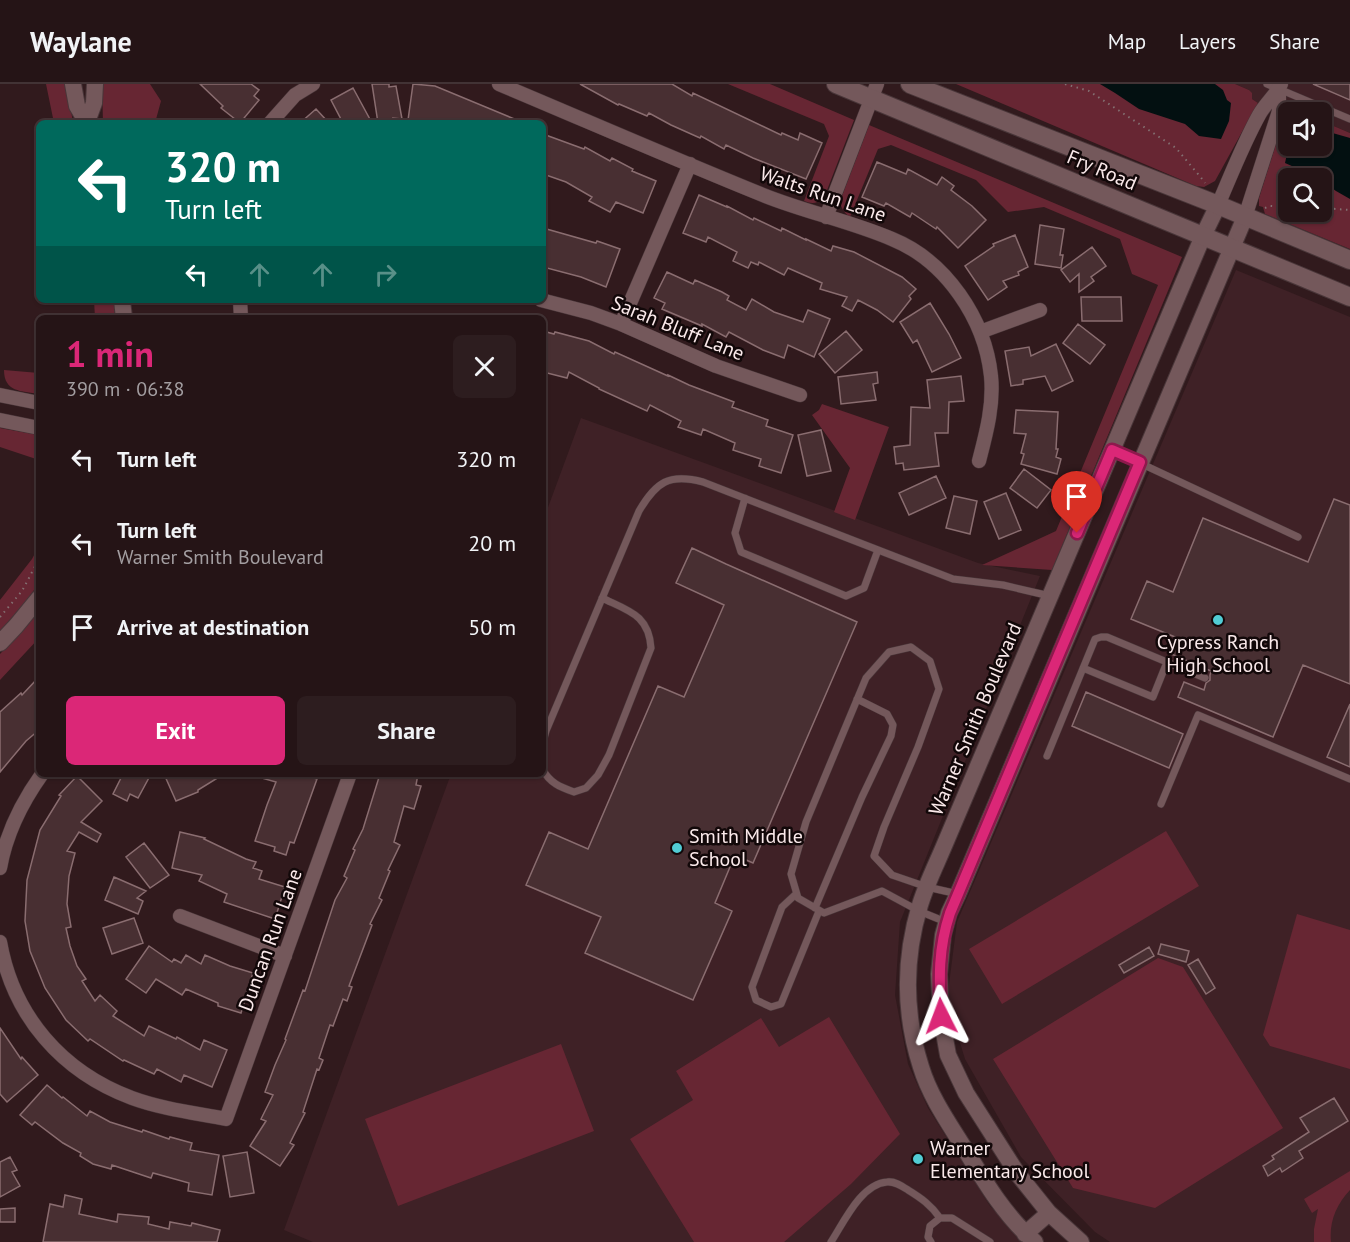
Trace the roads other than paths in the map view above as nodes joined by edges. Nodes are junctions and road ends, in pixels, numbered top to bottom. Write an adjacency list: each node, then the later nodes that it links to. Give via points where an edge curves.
1 (74, 84): 12 (street, via 76,106)
2 (95, 84): 13 (street)
3 (285, 84): 10 (street)
4 (313, 84): 10 (street)
5 (499, 84): 15 (street, Walts Run Lane)
6 (836, 84): 9 (main road, Fry Road)
7 (910, 84): 16 (main road, Fry Road)
8 (1275, 86): 11 (lane); 16 (street); 17 (street, via 1279,111)
9 (874, 91): 18 (street); 19 (main road, Fry Road)
10 (295, 95): 14 (street)
11 (1350, 119)
12 (85, 120)
13 (88, 120)
14 (273, 120)
15 (690, 164): 18 (street, Walts Run Lane); 25 (street)
16 (1220, 200): 17 (main road, Fry Road); 19 (street, Warner Smith Boulevard)
17 (1247, 211): 20 (street); 21 (main road, Fry Road)
18 (826, 217): 26 (street, Walts Run Lane, via 894,239 920,254 946,278)
19 (1203, 236): 20 (main road, Fry Road); 32 (street, Warner Smith Boulevard)
20 (1231, 248): 22 (main road, Fry Road); 34 (street)
21 (1350, 260)
22 (1350, 297)
23 (546, 301): 25 (street, Sarah Bluff Lane)
24 (1040, 310): 26 (street)
25 (621, 324): 28 (street, Sarah Bluff Lane, via 716,366)
26 (980, 332): 33 (street, Walts Run Lane, via 991,377 991,403)
27 (0, 395): 29 (street)
28 (800, 395)
29 (36, 402)
30 (0, 420): 31 (street)
31 (36, 427)
32 (1112, 450): 34 (lane); 38 (street, Warner Smith Boulevard)
33 (979, 461)
34 (1140, 462): 36 (lane); 56 (street)
35 (745, 498): 37 (lane); 37 (lane, via 735,533 741,552 846,596 864,588); 39 (lane, via 688,478 674,478 659,486 639,511)
36 (1298, 537)
37 (878, 550): 38 (lane, via 953,579)
38 (1050, 596): 54 (street, Warner Smith Boulevard)
39 (602, 598): 46 (lane); 48 (lane, via 633,613 645,624 651,648 598,775 586,788 574,792 557,786)
40 (36, 602): 41 (street)
41 (0, 644)
42 (1167, 662): 43 (lane, via 1101,637 1095,639); 43 (lane, via 1153,697); 44 (lane)
43 (1083, 668): 47 (lane)
44 (1205, 678)
45 (857, 699): 54 (lane, via 866,678 889,652 911,647 930,661 939,689 874,856 892,875); 55 (lane, via 806,822 791,874); 57 (lane, via 887,714 893,725 891,736)
46 (546, 733)
47 (1047, 756)
48 (546, 775)
49 (40, 777): 53 (street, via 17,816)
50 (349, 777): 62 (street, Duncan Run Lane)
51 (1350, 778): 52 (lane, via 1198,715)
52 (1161, 804)
53 (0, 868)
54 (927, 887): 56 (lane); 58 (street, Warner Smith Boulevard)
55 (796, 894): 57 (lane); 57 (lane, via 783,907 755,977 752,987 756,1000 771,1007 781,1004)
56 (958, 894): 60 (street)
57 (817, 909): 58 (lane, via 824,913 882,891)
58 (919, 911): 60 (lane); 65 (street, Warner Smith Boulevard, via 908,978 910,1022 921,1069 992,1193)
59 (180, 916): 62 (street)
60 (947, 922): 63 (street, via 939,974 948,1055 966,1093 1017,1173)
61 (0, 942): 62 (street, Duncan Run Lane, via 16,994 36,1028 68,1062 110,1089 134,1098 226,1119)
62 (285, 956)
63 (1049, 1213): 65 (street); 69 (street)
64 (940, 1218): 66 (lane, via 927,1202 888,1181 868,1189); 67 (lane, via 930,1226); 68 (lane, via 952,1218)
65 (1026, 1239)
66 (831, 1242)
67 (931, 1242)
68 (990, 1242)
69 (1081, 1242)

